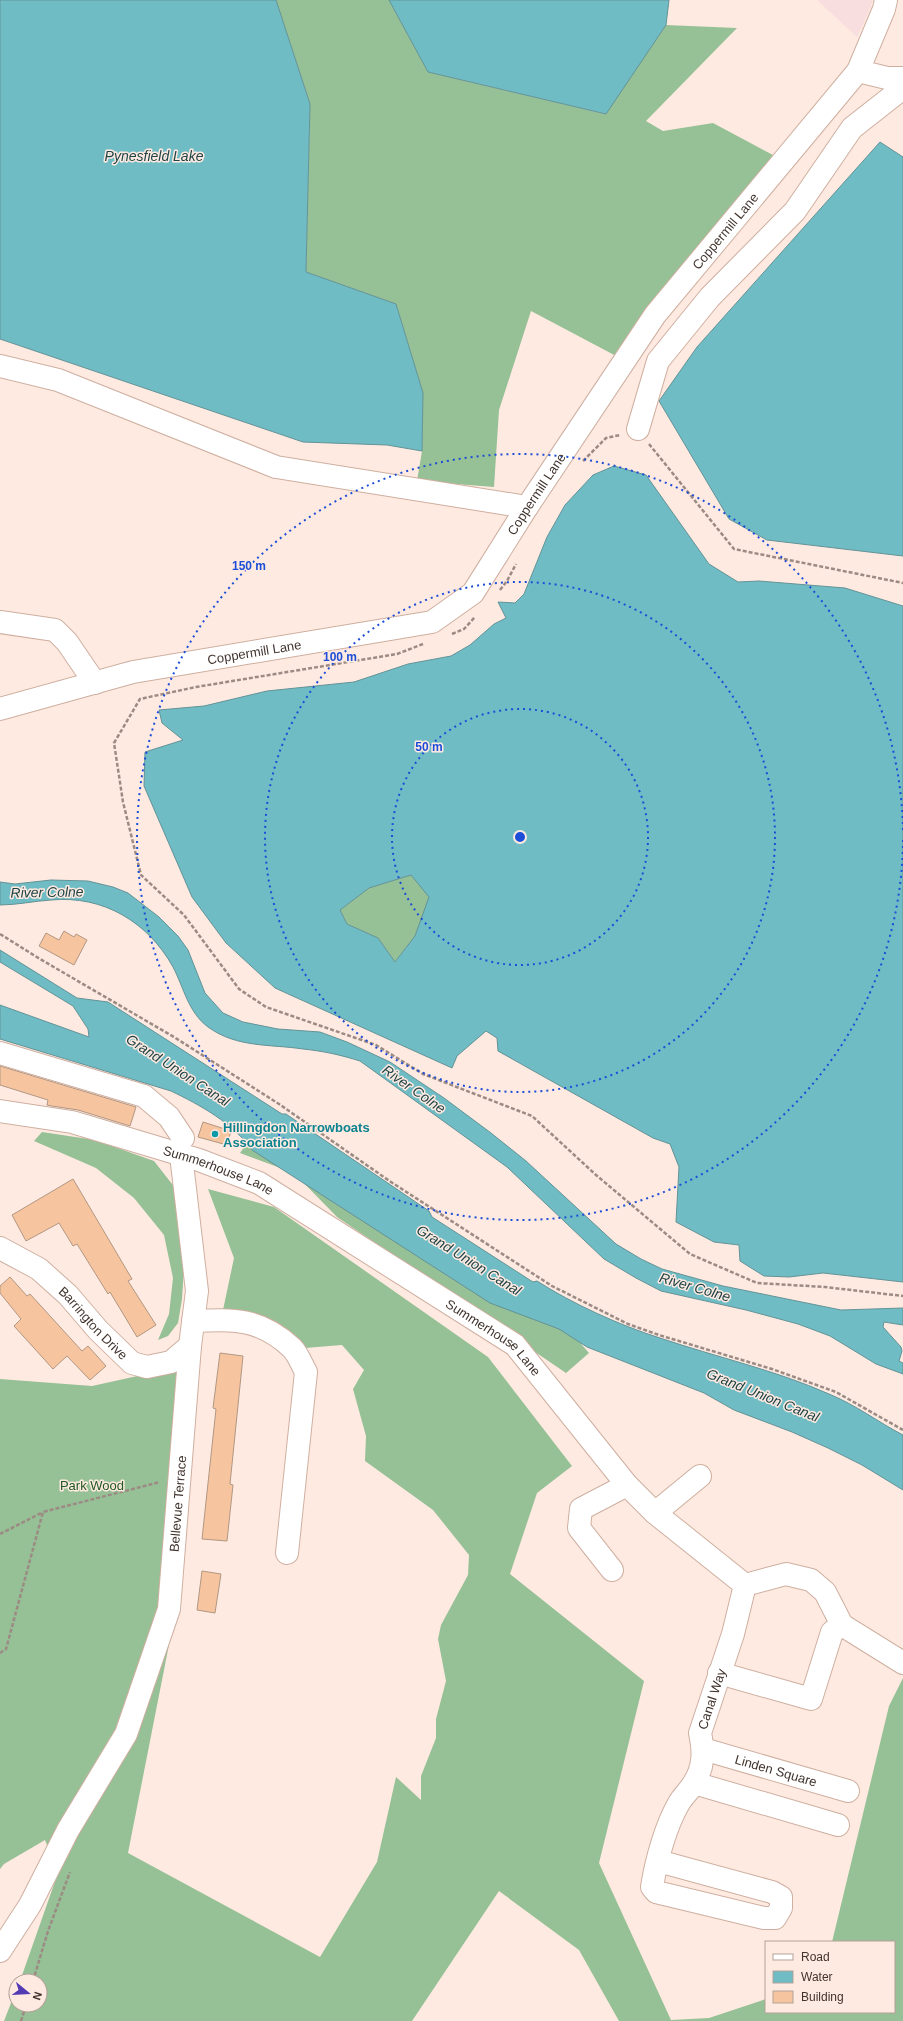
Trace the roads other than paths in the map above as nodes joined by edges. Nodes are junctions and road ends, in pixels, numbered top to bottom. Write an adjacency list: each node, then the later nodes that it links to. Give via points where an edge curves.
1 (886, 0): 2 (street, Coppermill Lane)
2 (858, 71): 3 (street, via 887,78); 7 (street, Coppermill Lane, via 655,315)
3 (903, 78)
4 (903, 88): 6 (street, via 852,128 795,211 710,297 658,361)
5 (0, 366): 7 (street, via 58,380 276,467)
6 (638, 429)
7 (527, 507): 9 (street, Coppermill Lane, via 473,592 432,622 133,672)
8 (0, 622): 9 (street, via 55,630 67,642)
9 (95, 683): 10 (street, Coppermill Lane)
10 (0, 709)
11 (0, 1053): 13 (street, via 144,1096 169,1117)
12 (0, 1111): 13 (street, Summerhouse Lane, via 72,1122)
13 (182, 1146): 15 (street, Bellevue Terrace, via 197,1291); 18 (street, Summerhouse Lane, via 259,1183 515,1346)
14 (0, 1248): 16 (street, Barrington Drive, via 38,1269 68,1295 98,1330 132,1363 147,1367 171,1362)
15 (193, 1321): 16 (street, Bellevue Terrace); 20 (street, via 236,1319 261,1326 293,1348 306,1372)
16 (190, 1346): 31 (street, Bellevue Terrace, via 169,1609 126,1734 68,1830 30,1905)
17 (700, 1476): 19 (street)
18 (627, 1485): 19 (street, Summerhouse Lane); 21 (street, via 581,1509 579,1528)
19 (655, 1513): 22 (street, Summerhouse Lane)
20 (287, 1553)
21 (612, 1570)
22 (745, 1584): 23 (street, via 786,1574 811,1580 826,1592); 25 (street, Canal Way, via 733,1634)
23 (842, 1625): 24 (street); 25 (street, via 832,1632 810,1699)
24 (900, 1654)
25 (719, 1673): 26 (street, Canal Way, via 700,1734)
26 (703, 1749): 27 (street, Canal Way, via 702,1767); 28 (street, Linden Square)
27 (694, 1783): 29 (street); 30 (street, Canal Way, via 679,1802)
28 (848, 1791)
29 (838, 1825)
30 (656, 1869): 30 (street, via 652,1887 656,1892 764,1918 775,1918 781,1908 781,1897 772,1892)
31 (0, 1951)

